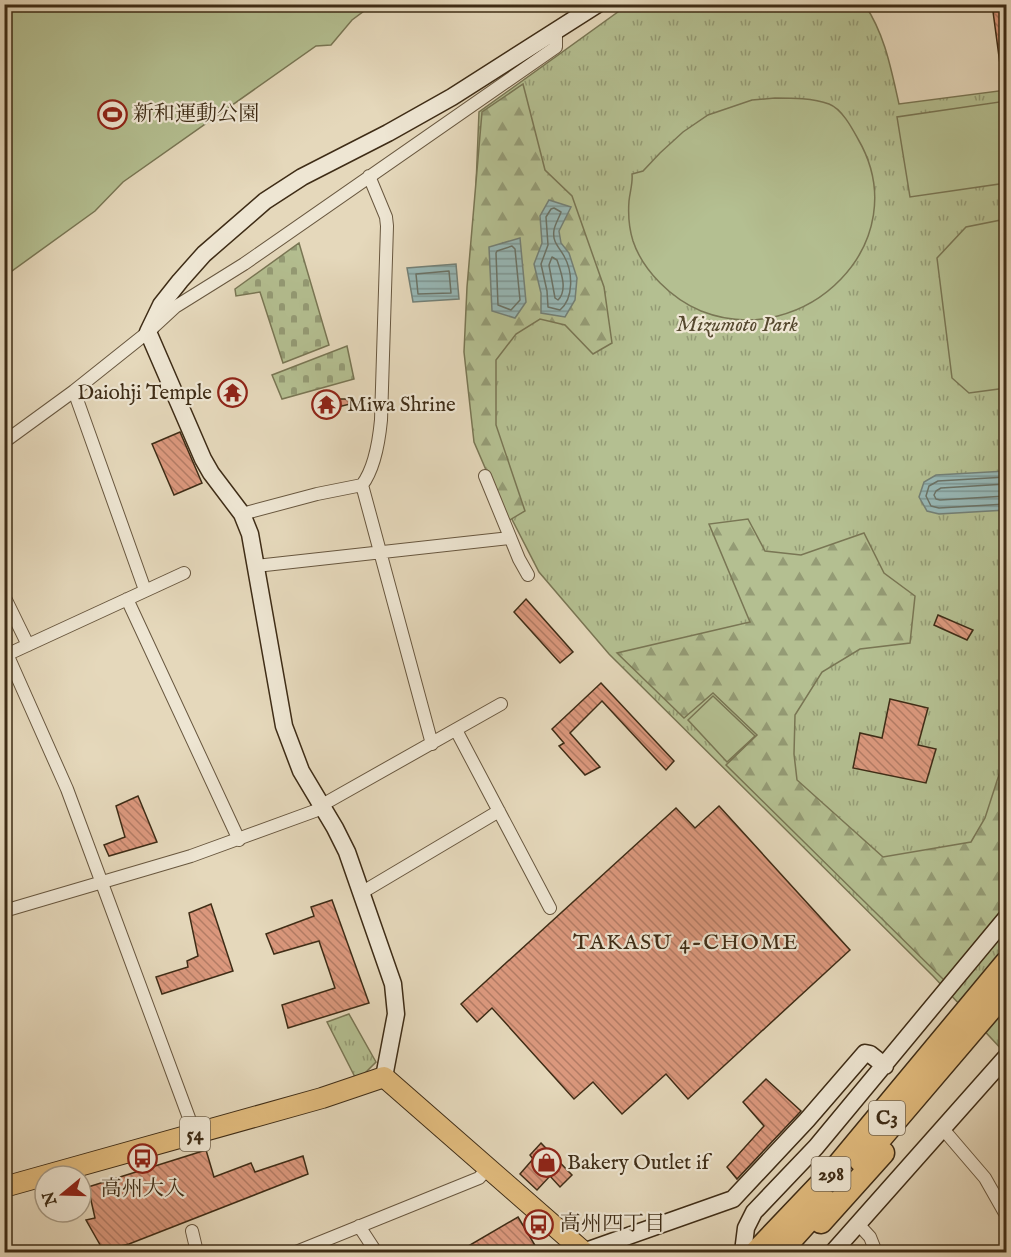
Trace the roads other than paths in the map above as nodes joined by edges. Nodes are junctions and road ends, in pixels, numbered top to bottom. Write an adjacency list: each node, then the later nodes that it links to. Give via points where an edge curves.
1 (598, 4): 2 (street)
2 (556, 30): 3 (street, via 556,47); 4 (street, via 475,82 265,201 192,267 161,305)
3 (369, 176): 4 (street, via 175,307); 8 (street, via 387,226 381,420 376,448)
4 (148, 332): 5 (street); 9 (street, via 203,459)
5 (74, 391): 6 (street); 15 (street)
6 (4, 442)
7 (485, 477): 10 (street)
8 (362, 485): 9 (street); 11 (street)
9 (243, 514): 12 (street)
10 (510, 538): 11 (street); 14 (street)
11 (380, 553): 12 (street); 22 (street)
12 (256, 566): 23 (street, via 284,726 296,760)
13 (184, 573): 15 (street)
14 (528, 575)
15 (145, 590): 17 (street)
16 (4, 596): 18 (street)
17 (127, 599): 18 (street); 25 (street)
18 (28, 645): 19 (street)
19 (6, 655): 26 (street, via 67,789)
20 (501, 704): 21 (street)
21 (456, 730): 22 (street); 24 (street)
22 (432, 744): 23 (street)
23 (323, 807): 25 (street); 27 (street, via 347,852)
24 (499, 811): 27 (street); 28 (street)
25 (238, 840): 26 (street)
26 (104, 883): 29 (street); 39 (street)
27 (361, 893): 37 (street, via 396,999 394,1033)
28 (550, 908)
29 (4, 911)
30 (1006, 918): 36 (street)
31 (1006, 963): 51 (highway, 298, via 834,1170)
32 (1006, 979): 52 (highway, C3, via 895,1110)
33 (1006, 991): 53 (highway, C3)
34 (1006, 1012): 54 (highway, 298)
35 (1006, 1057): 38 (street)
36 (885, 1066): 49 (street, via 865,1053 733,1199); 50 (street, via 754,1212 746,1228)
37 (384, 1077): 39 (main road, 54); 40 (main road)
38 (943, 1129): 42 (street, via 985,1178); 43 (street)
39 (195, 1134): 41 (main road, 54)
40 (488, 1168): 44 (street, via 479,1178); 49 (main road)
41 (4, 1187)
42 (1006, 1215)
43 (859, 1225): 55 (street); 56 (street)
44 (359, 1226): 47 (street); 48 (street)
45 (192, 1231): 46 (street)
46 (197, 1252)
47 (296, 1252)
48 (376, 1252)
49 (584, 1252)
50 (743, 1252)
51 (756, 1252)
52 (764, 1252)
53 (780, 1252)
54 (793, 1252)
55 (832, 1252)
56 (876, 1252)

